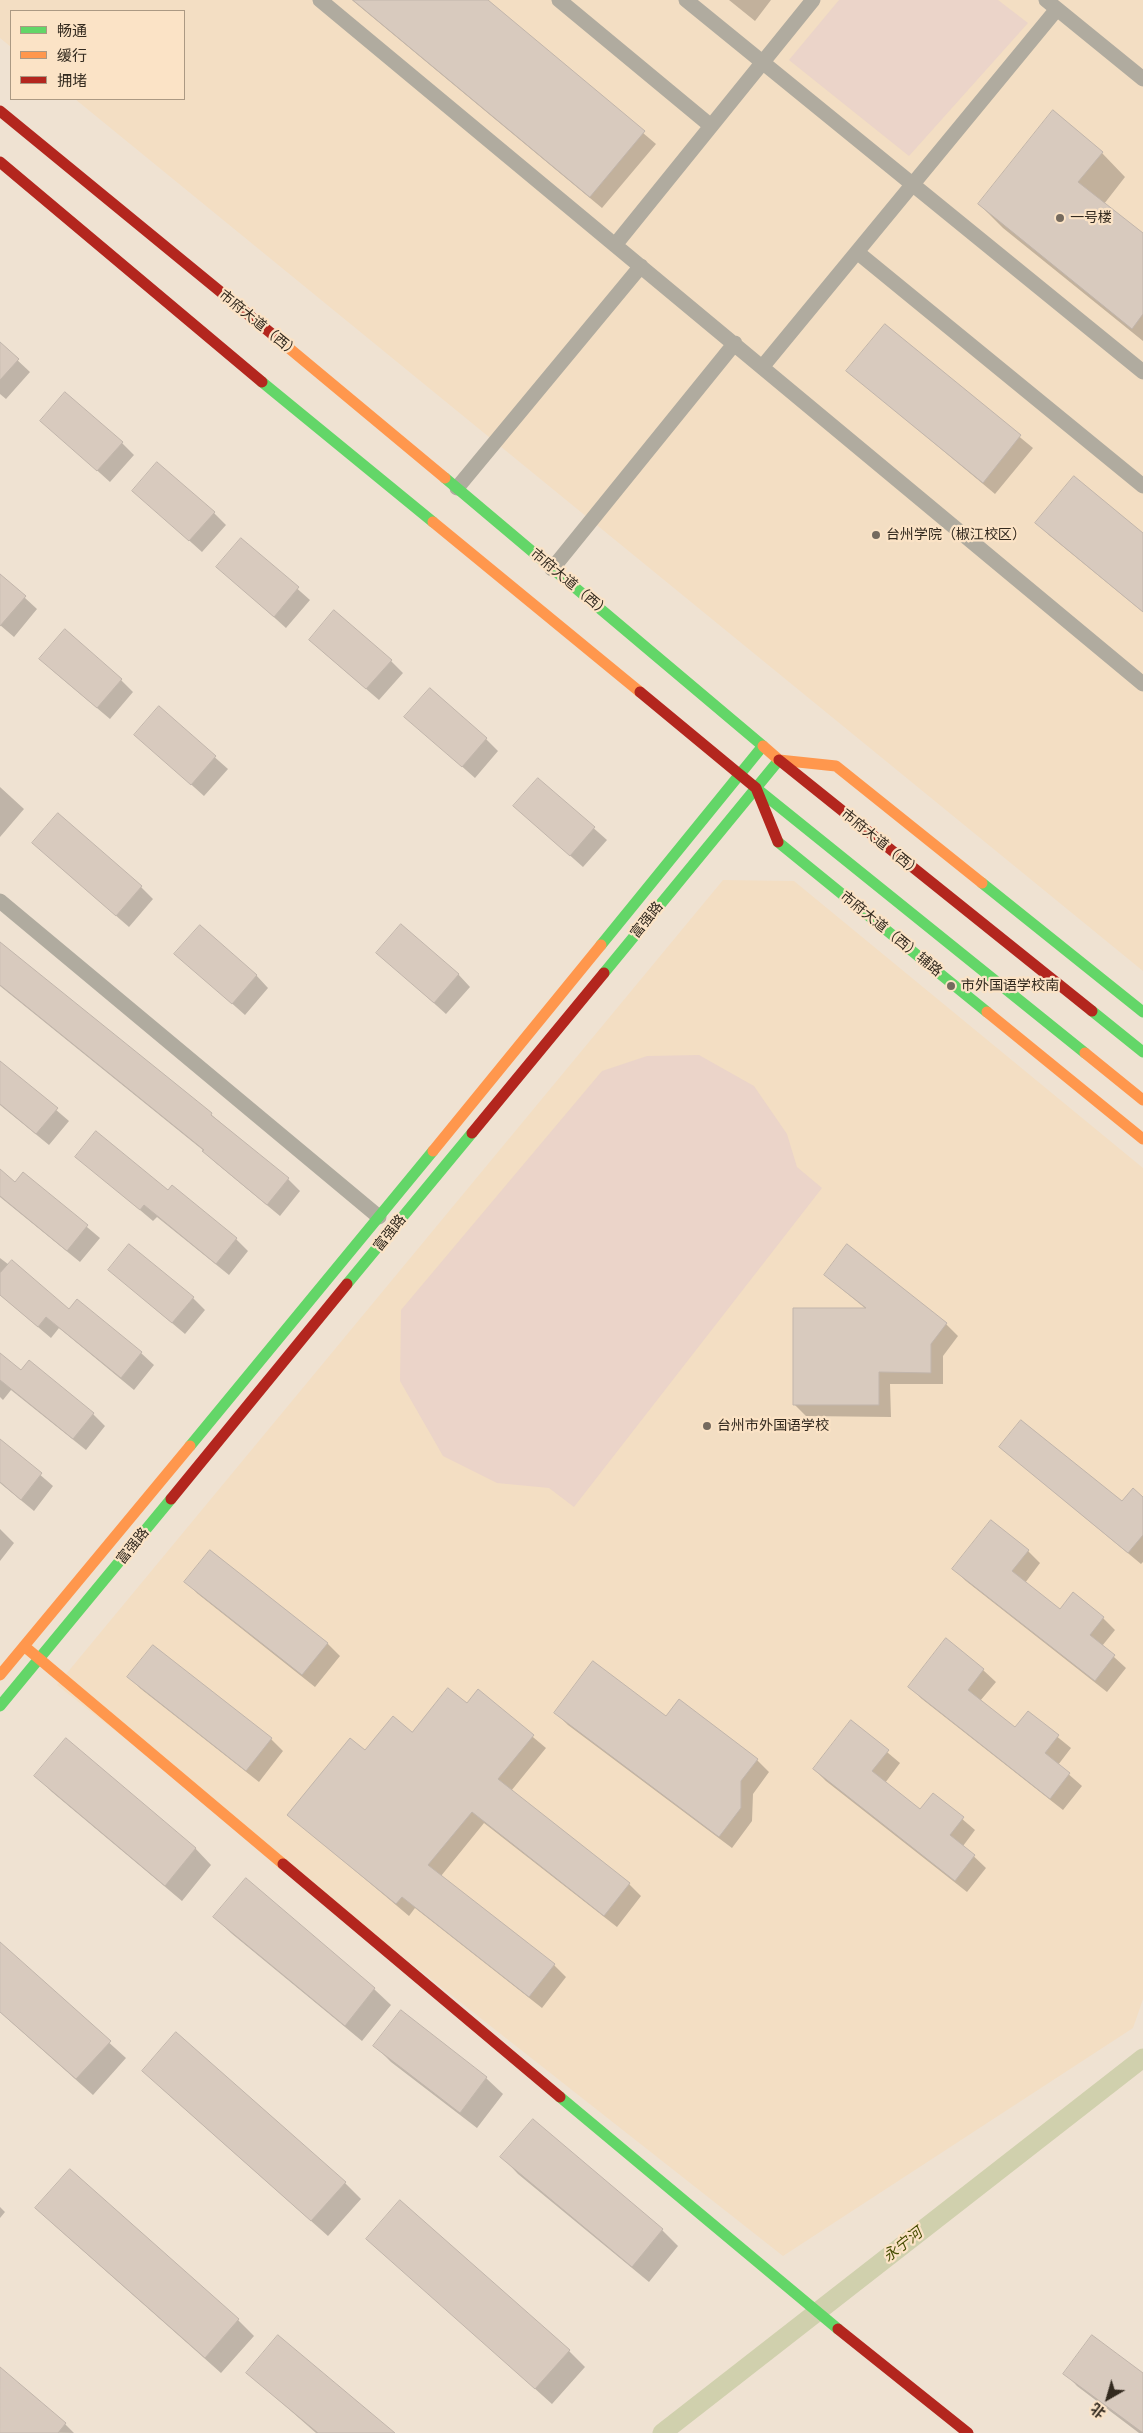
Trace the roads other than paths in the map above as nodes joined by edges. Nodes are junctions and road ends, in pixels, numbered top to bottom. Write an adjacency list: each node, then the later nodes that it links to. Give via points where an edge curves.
1 (320, 0): 12 (street)
2 (559, 0): 9 (street)
3 (686, 0): 6 (street)
4 (813, 0): 6 (street)
5 (1052, 5): 7 (street); 11 (street)
6 (761, 63): 9 (street); 11 (street)
7 (1143, 79)
8 (0, 111): 19 (main road, 市府大道（西）)
9 (712, 126): 12 (street)
10 (0, 162): 24 (main road)
11 (913, 184): 13 (street); 17 (street)
12 (615, 245): 14 (street)
13 (857, 252): 16 (street); 18 (street)
14 (641, 266): 15 (street); 19 (street)
15 (735, 343): 16 (street); 20 (street)
16 (762, 366): 21 (street)
17 (1143, 372)
18 (1143, 486)
19 (457, 488): 20 (main road, 市府大道（西）)
20 (552, 569): 22 (main road, 市府大道（西）)
21 (1143, 684)
22 (762, 747): 23 (main road, 市府大道（西）); 24 (main road, 富强路)
23 (778, 760): 25 (main road, 富强路); 27 (main road, via 836,766); 28 (main road, 市府大道（西）)
24 (739, 774): 25 (main road); 31 (main road, 富强路)
25 (756, 788): 29 (main road); 30 (main road, 市府大道（西）辅路, via 777,841); 33 (main road, 富强路)
26 (0, 901): 31 (street)
27 (1143, 1012)
28 (1143, 1052)
29 (1143, 1100)
30 (1143, 1139)
31 (379, 1217): 32 (main road, 富强路)
32 (24, 1646): 33 (main road); 34 (main road, 富强路)
33 (39, 1660): 35 (main road, 富强路); 36 (main road, via 770,2274)
34 (0, 1675)
35 (0, 1706)
36 (968, 2433)

